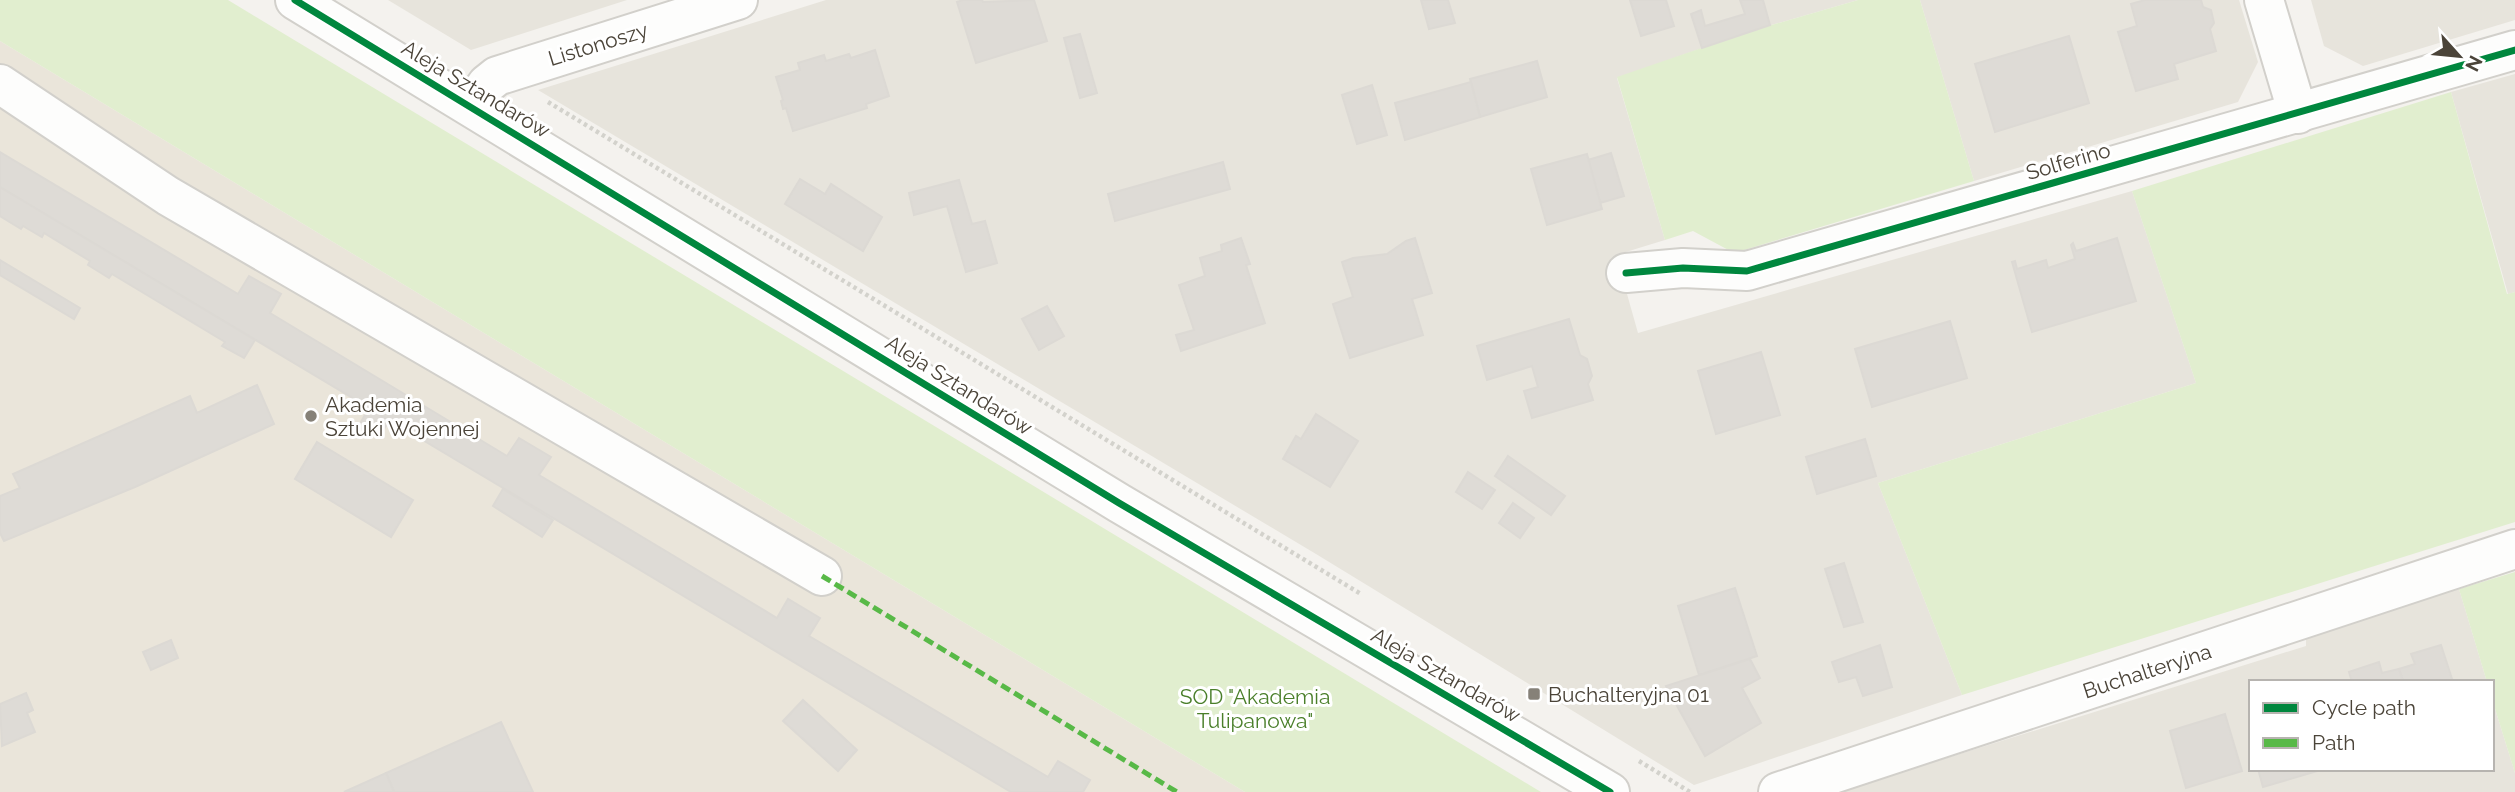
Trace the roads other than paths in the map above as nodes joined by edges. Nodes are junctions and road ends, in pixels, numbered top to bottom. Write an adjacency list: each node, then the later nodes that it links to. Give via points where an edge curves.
1 (295, 0): 6 (street, Aleja Sztandarów)
2 (738, 0): 6 (street, Listonoszy, via 503,74 487,84)
3 (2264, 0): 7 (street)
4 (2515, 50): 7 (street, Solferino)
5 (0, 84): 10 (street, via 168,196)
6 (471, 106): 11 (street, Aleja Sztandarów, via 1119,503)
7 (2298, 114): 8 (street, Solferino, via 1747,271 1683,268)
8 (1626, 273)
9 (2515, 550): 12 (street, Buchalteryjna)
10 (822, 576)
11 (1610, 792)
12 (1778, 792)

